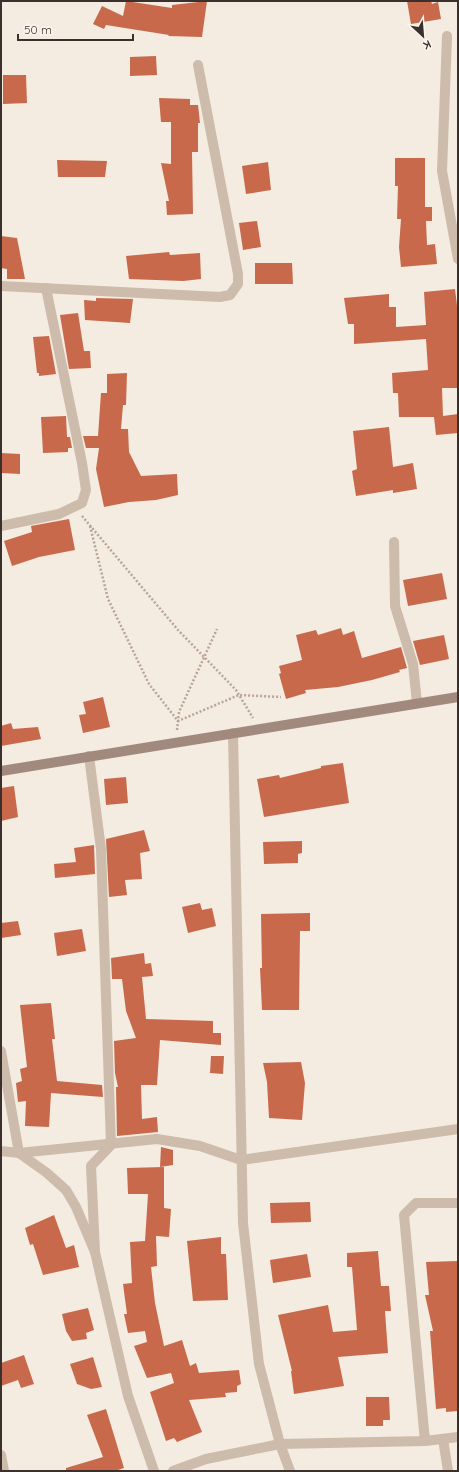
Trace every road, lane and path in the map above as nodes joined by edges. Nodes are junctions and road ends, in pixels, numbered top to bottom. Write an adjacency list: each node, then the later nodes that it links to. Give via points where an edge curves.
1 (447, 36): 3 (street, via 442,171)
2 (198, 65): 5 (street, via 238,284 230,295 220,297)
3 (458, 259)
4 (1, 286): 5 (street)
5 (46, 288): 6 (street, via 86,490 82,504)
6 (74, 507): 7 (street, via 59,514); 8 (path)
7 (1, 526)
8 (90, 526): 11 (path); 16 (path, via 108,598 149,684)
9 (394, 542): 15 (street, via 395,606 413,664)
10 (217, 629): 11 (path)
11 (204, 658): 12 (path); 16 (path, via 179,712)
12 (239, 695): 13 (path); 16 (path); 17 (path)
13 (281, 697)
14 (458, 697): 15 (main road)
15 (417, 703): 17 (main road)
16 (178, 720): 19 (path)
17 (260, 728): 18 (main road)
18 (233, 733): 19 (main road); 27 (street)
19 (176, 742): 20 (main road)
20 (89, 756): 21 (main road); 24 (street, via 101,849)
21 (1, 771)
22 (1, 1051): 26 (street)
23 (458, 1129): 27 (street)
24 (111, 1145): 26 (street); 27 (street, via 157,1139 200,1146); 29 (street, via 92,1166)
25 (1, 1151): 26 (street)
26 (19, 1153): 29 (street, via 66,1190)
27 (241, 1160): 33 (street, via 243,1223 260,1364)
28 (458, 1202): 32 (street, via 416,1203 404,1215)
29 (95, 1252): 36 (street, via 128,1396)
30 (458, 1437): 31 (street)
31 (443, 1439): 32 (street); 39 (street)
32 (425, 1441): 33 (street)
33 (280, 1444): 37 (street, via 206,1459); 38 (street)
34 (1, 1455): 35 (street)
35 (4, 1471)
36 (154, 1471)
37 (173, 1471)
38 (290, 1471)
39 (448, 1471)

